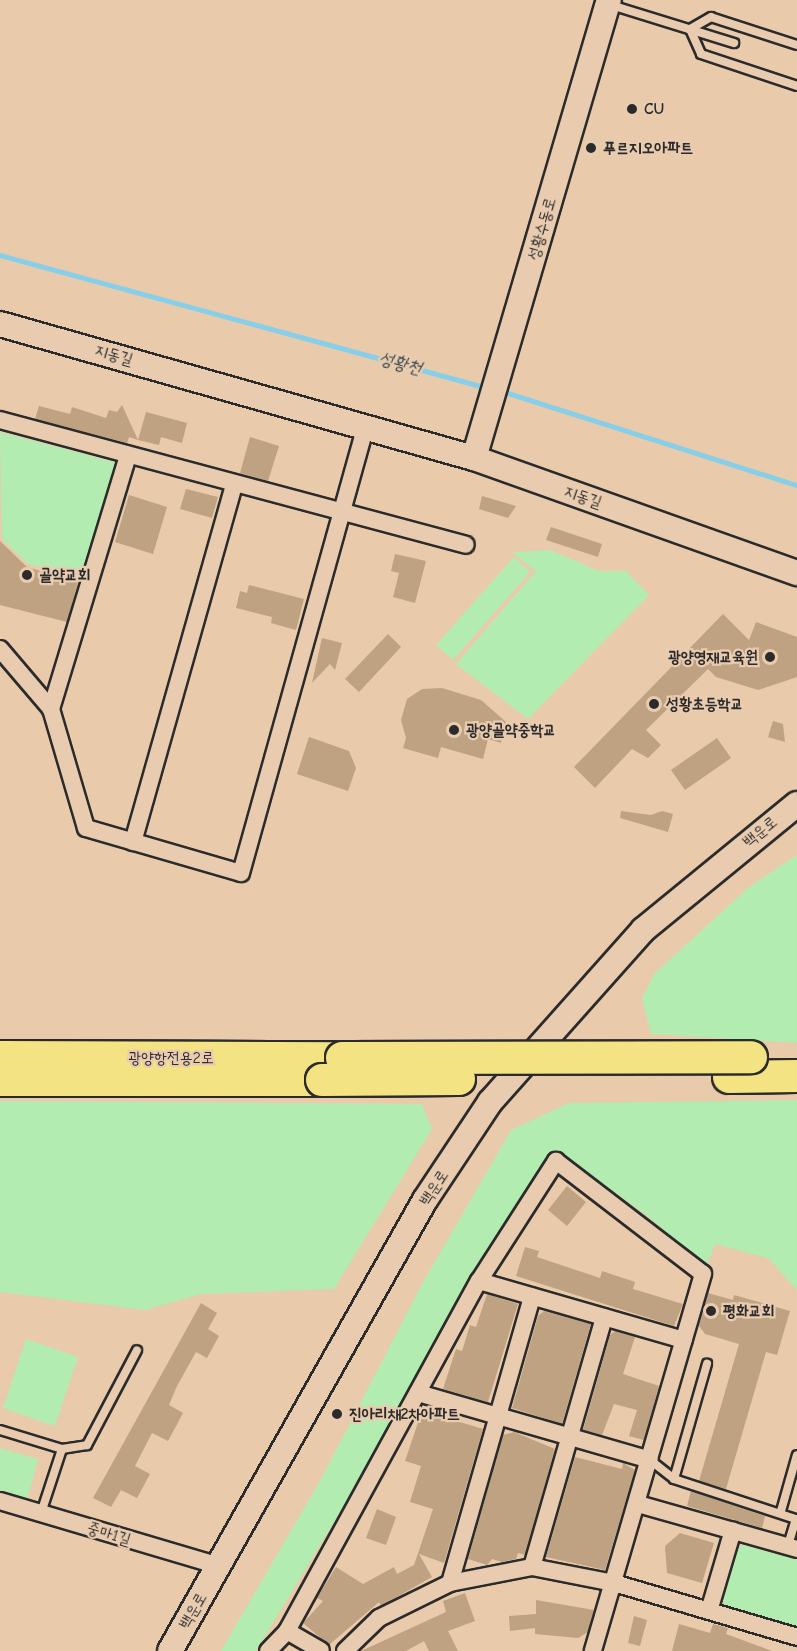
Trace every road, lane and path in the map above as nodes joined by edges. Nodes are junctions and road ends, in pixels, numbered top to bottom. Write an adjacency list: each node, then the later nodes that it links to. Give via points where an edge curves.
1 (608, 2): 2 (lane); 10 (street, 성황수동로)
2 (690, 29): 3 (lane); 4 (lane, via 711,17); 5 (lane, via 701,54)
3 (734, 43)
4 (797, 45)
5 (797, 86)
6 (0, 324): 8 (street, 지동길)
7 (0, 420): 9 (street)
8 (366, 426): 10 (street, 지동길); 12 (street)
9 (129, 455): 11 (street); 16 (street)
10 (474, 458): 14 (street, 지동길)
11 (234, 484): 12 (street); 18 (street)
12 (343, 513): 13 (street); 18 (street, via 241,873)
13 (466, 545)
14 (797, 573)
15 (0, 649): 16 (street)
16 (51, 709): 18 (street, via 86,828)
17 (797, 804): 44 (street, 백운로, via 644,930 490,1102 425,1200)
18 (133, 842)
19 (797, 1056): 21 (highway)
20 (2, 1063): 21 (highway, 광양항전용2로, bridge, via 332,1069)
21 (740, 1067): 22 (highway)
22 (797, 1076)
23 (479, 1281): 24 (street); 26 (street, via 556,1161 703,1274); 29 (street)
24 (532, 1297): 25 (street); 30 (street)
25 (604, 1317): 26 (street); 32 (street)
26 (684, 1340): 35 (street)
27 (137, 1350): 33 (lane, via 87,1445)
28 (707, 1364): 36 (lane)
29 (418, 1393): 30 (street); 49 (street)
30 (498, 1418): 32 (street); 46 (street)
31 (0, 1430): 33 (lane)
32 (569, 1438): 35 (street); 45 (street)
33 (62, 1449): 40 (lane)
34 (797, 1455): 39 (lane)
35 (650, 1460): 36 (lane); 38 (street)
36 (674, 1479): 39 (lane)
37 (0, 1501): 40 (street, 중마1길)
38 (638, 1504): 42 (street); 47 (street)
39 (781, 1511): 41 (lane)
40 (41, 1513): 44 (street, 중마1길)
41 (796, 1519): 43 (lane)
42 (733, 1530): 43 (street); 48 (street)
43 (792, 1548)
44 (219, 1566): 51 (street, 백운로)
45 (532, 1567): 46 (street); 47 (street)
46 (450, 1583): 54 (street, via 379,1618)
47 (614, 1583): 48 (street); 55 (street)
48 (709, 1611): 50 (street)
49 (286, 1630): 52 (street); 53 (street)
50 (797, 1637)
51 (170, 1651)
52 (268, 1651)
53 (321, 1651)
54 (345, 1651)
55 (593, 1651)

